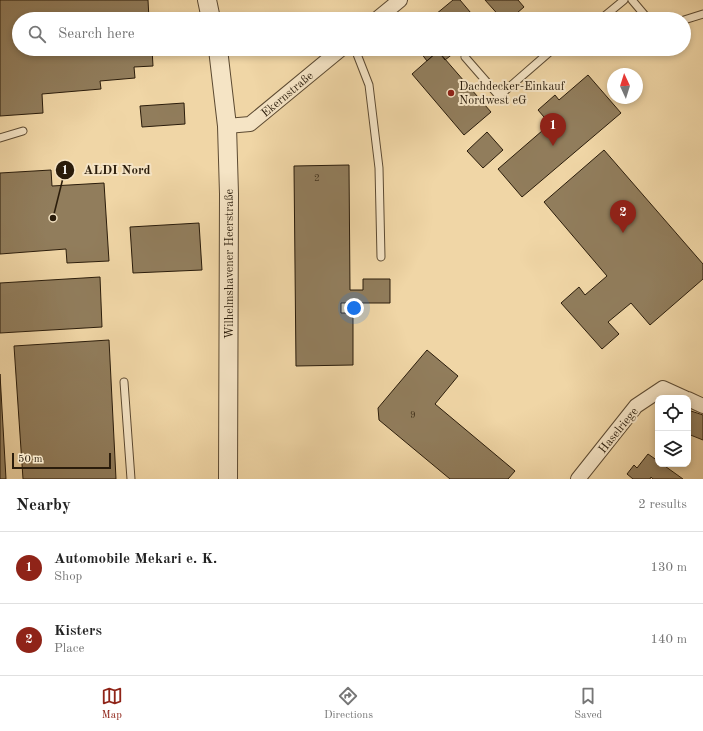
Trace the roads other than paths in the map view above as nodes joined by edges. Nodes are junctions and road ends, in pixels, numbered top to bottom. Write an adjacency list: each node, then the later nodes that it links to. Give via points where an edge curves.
1 (207, 0): 5 (street)
2 (400, 0): 6 (street)
3 (624, 0): 7 (lane)
4 (632, 0): 8 (lane)
5 (210, 12)
6 (385, 12)
7 (609, 12)
8 (642, 12)
9 (703, 14): 10 (lane)
10 (691, 18)
11 (219, 56): 16 (street, Wilhelmshavener Heerstraße)
12 (333, 56): 16 (street, Ekernstraße, via 250,124)
13 (357, 56): 19 (lane, via 369,85 379,168)
14 (545, 56): 15 (lane, via 499,96)
15 (466, 57)
16 (227, 126): 25 (street, Wilhelmshavener Heerstraße)
17 (23, 132): 18 (lane)
18 (0, 138)
19 (381, 257)
20 (124, 382): 24 (lane)
21 (678, 395): 26 (street, Haselriege, via 662,388 636,406)
22 (691, 401): 23 (street)
23 (703, 406)
24 (131, 479)
25 (228, 479)
26 (578, 479)

